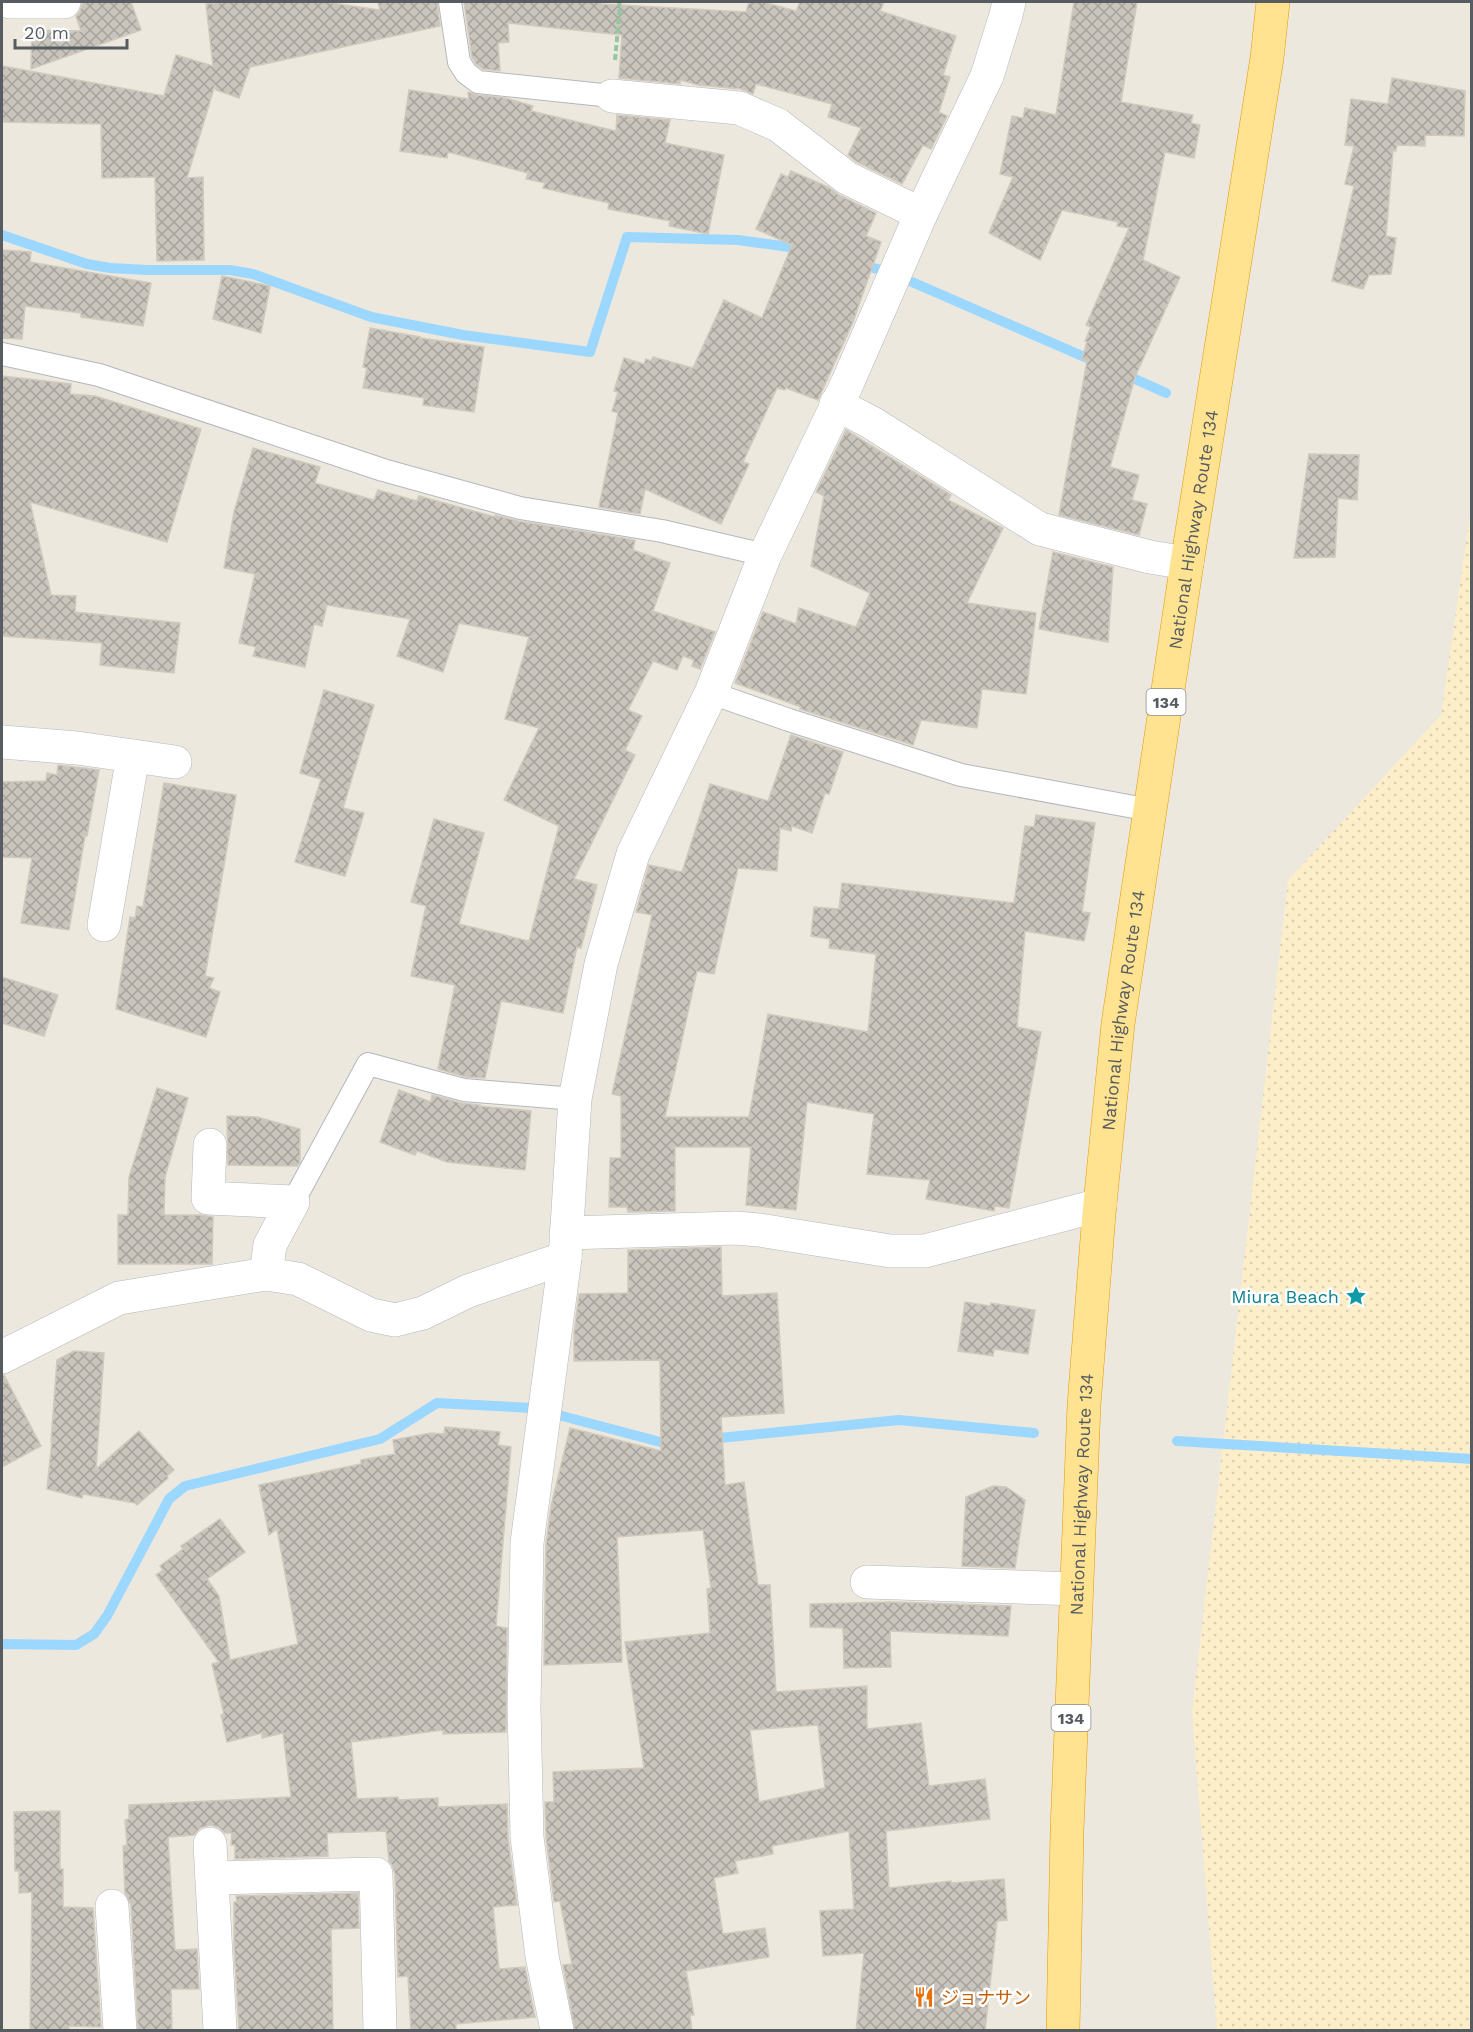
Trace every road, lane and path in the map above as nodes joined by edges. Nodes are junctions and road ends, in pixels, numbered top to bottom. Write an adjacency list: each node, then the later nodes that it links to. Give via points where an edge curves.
1 (10, 2): 2 (street)
2 (64, 2)
3 (450, 2): 7 (lane, via 459,62 478,82)
4 (619, 2): 7 (path)
5 (1009, 2): 8 (street, via 987,76)
6 (1273, 2): 12 (highway, National Highway Route 134 / 134)
7 (612, 96): 8 (street, via 739,108 778,125 847,178)
8 (921, 214): 10 (street)
9 (2, 354): 11 (lane, via 99,375 384,470 520,508 662,531)
10 (836, 404): 11 (street); 12 (street, via 1040,529)
11 (765, 555): 13 (street)
12 (1186, 563): 17 (highway, National Highway Route 134 / 134)
13 (711, 693): 17 (lane, via 961,775); 19 (street, via 633,854 601,964)
14 (2, 742): 15 (street)
15 (133, 756): 16 (street); 18 (street)
16 (175, 762)
17 (1150, 810): 22 (highway, National Highway Route 134 / 134, via 1118,1024)
18 (104, 925)
19 (575, 1099): 21 (lane, via 465,1090 368,1064); 23 (street)
20 (210, 1145): 21 (street, via 208,1198)
21 (293, 1202): 24 (street, via 270,1245)
22 (1100, 1205): 23 (street, via 925,1251 890,1251 748,1229); 27 (highway, National Highway Route 134 / 134, via 1084,1405)
23 (565, 1245): 24 (street, via 423,1313 396,1320 371,1315 298,1279); 34 (street, via 527,1543 524,1707 527,1837 542,1956)
24 (266, 1274): 25 (street, via 119,1298)
25 (2, 1357)
26 (867, 1582): 27 (street)
27 (1076, 1589): 35 (highway, National Highway Route 134 / 134)
28 (210, 1844): 29 (street)
29 (213, 1878): 32 (street); 33 (street, via 376,1874)
30 (112, 1906): 31 (street)
31 (120, 2031)
32 (220, 2031)
33 (380, 2031)
34 (557, 2031)
35 (1063, 2031)

